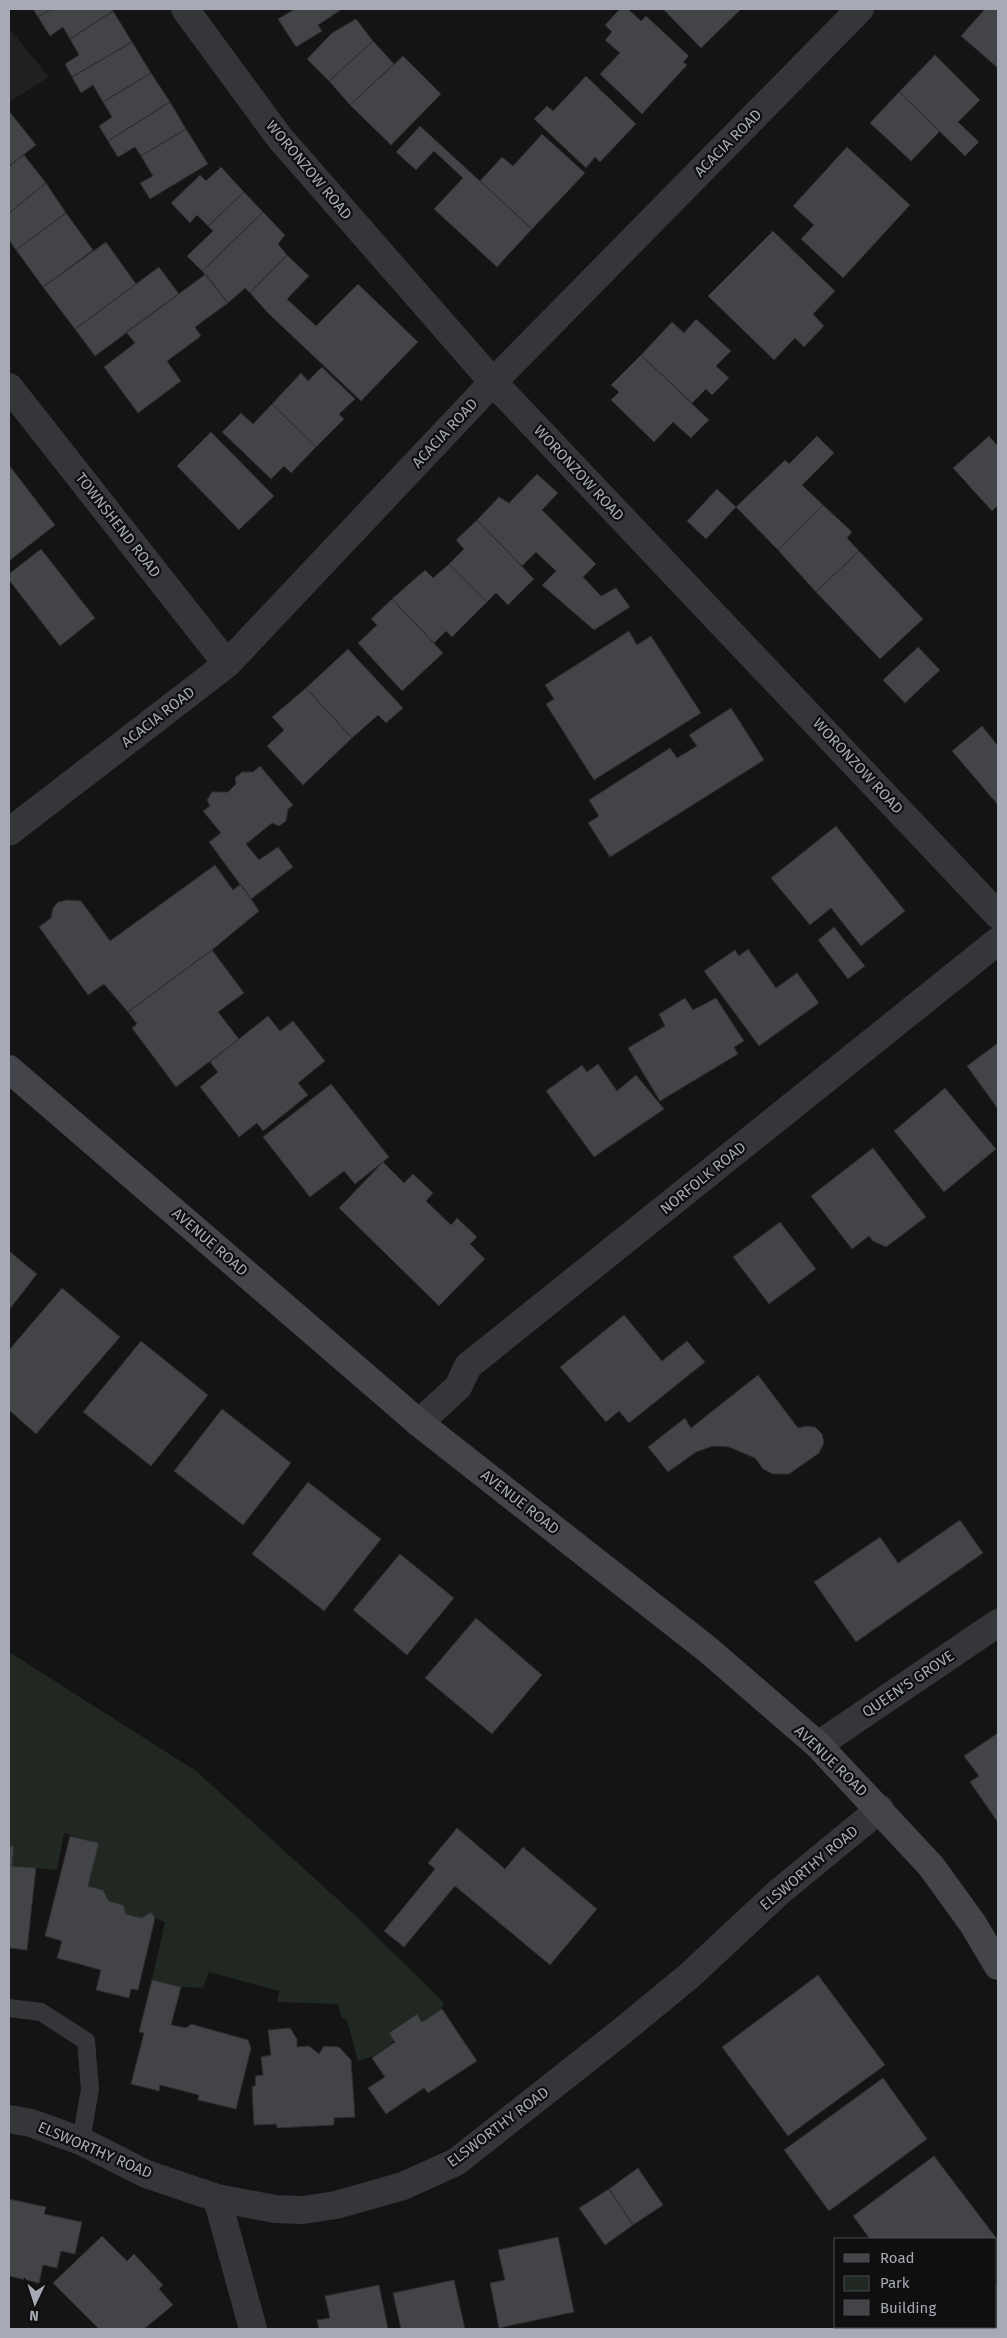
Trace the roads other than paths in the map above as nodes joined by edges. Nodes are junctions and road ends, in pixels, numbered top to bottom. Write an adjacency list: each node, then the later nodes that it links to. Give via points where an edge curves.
1 (184, 9): 3 (street, WORONZOW ROAD, via 279,137)
2 (860, 9): 3 (street, ACACIA ROAD)
3 (493, 382): 5 (street, ACACIA ROAD); 7 (street, WORONZOW ROAD)
4 (9, 387): 5 (street, TOWNSHEND ROAD)
5 (227, 664): 6 (street, ACACIA ROAD)
6 (9, 832)
7 (998, 915)
8 (998, 942): 10 (street, NORFOLK ROAD, via 468,1366 458,1387)
9 (9, 1069): 10 (main road, AVENUE ROAD)
10 (419, 1423): 12 (main road, AVENUE ROAD, via 707,1649)
11 (998, 1623): 12 (street, QUEEN'S GROVE)
12 (818, 1745): 13 (main road, AVENUE ROAD)
13 (880, 1809): 14 (main road, AVENUE ROAD, via 931,1866 973,1924); 18 (street, ELSWORTHY ROAD, via 779,1892 687,1978 456,2162 403,2186 336,2205 303,2210 275,2210)
14 (998, 1966)
15 (9, 2008): 17 (lane, via 41,2012 86,2041 90,2090)
16 (9, 2119): 17 (street, ELSWORTHY ROAD, via 31,2122)
17 (82, 2141): 18 (street, ELSWORTHY ROAD, via 146,2174)
18 (217, 2198): 19 (street)
19 (253, 2329)

